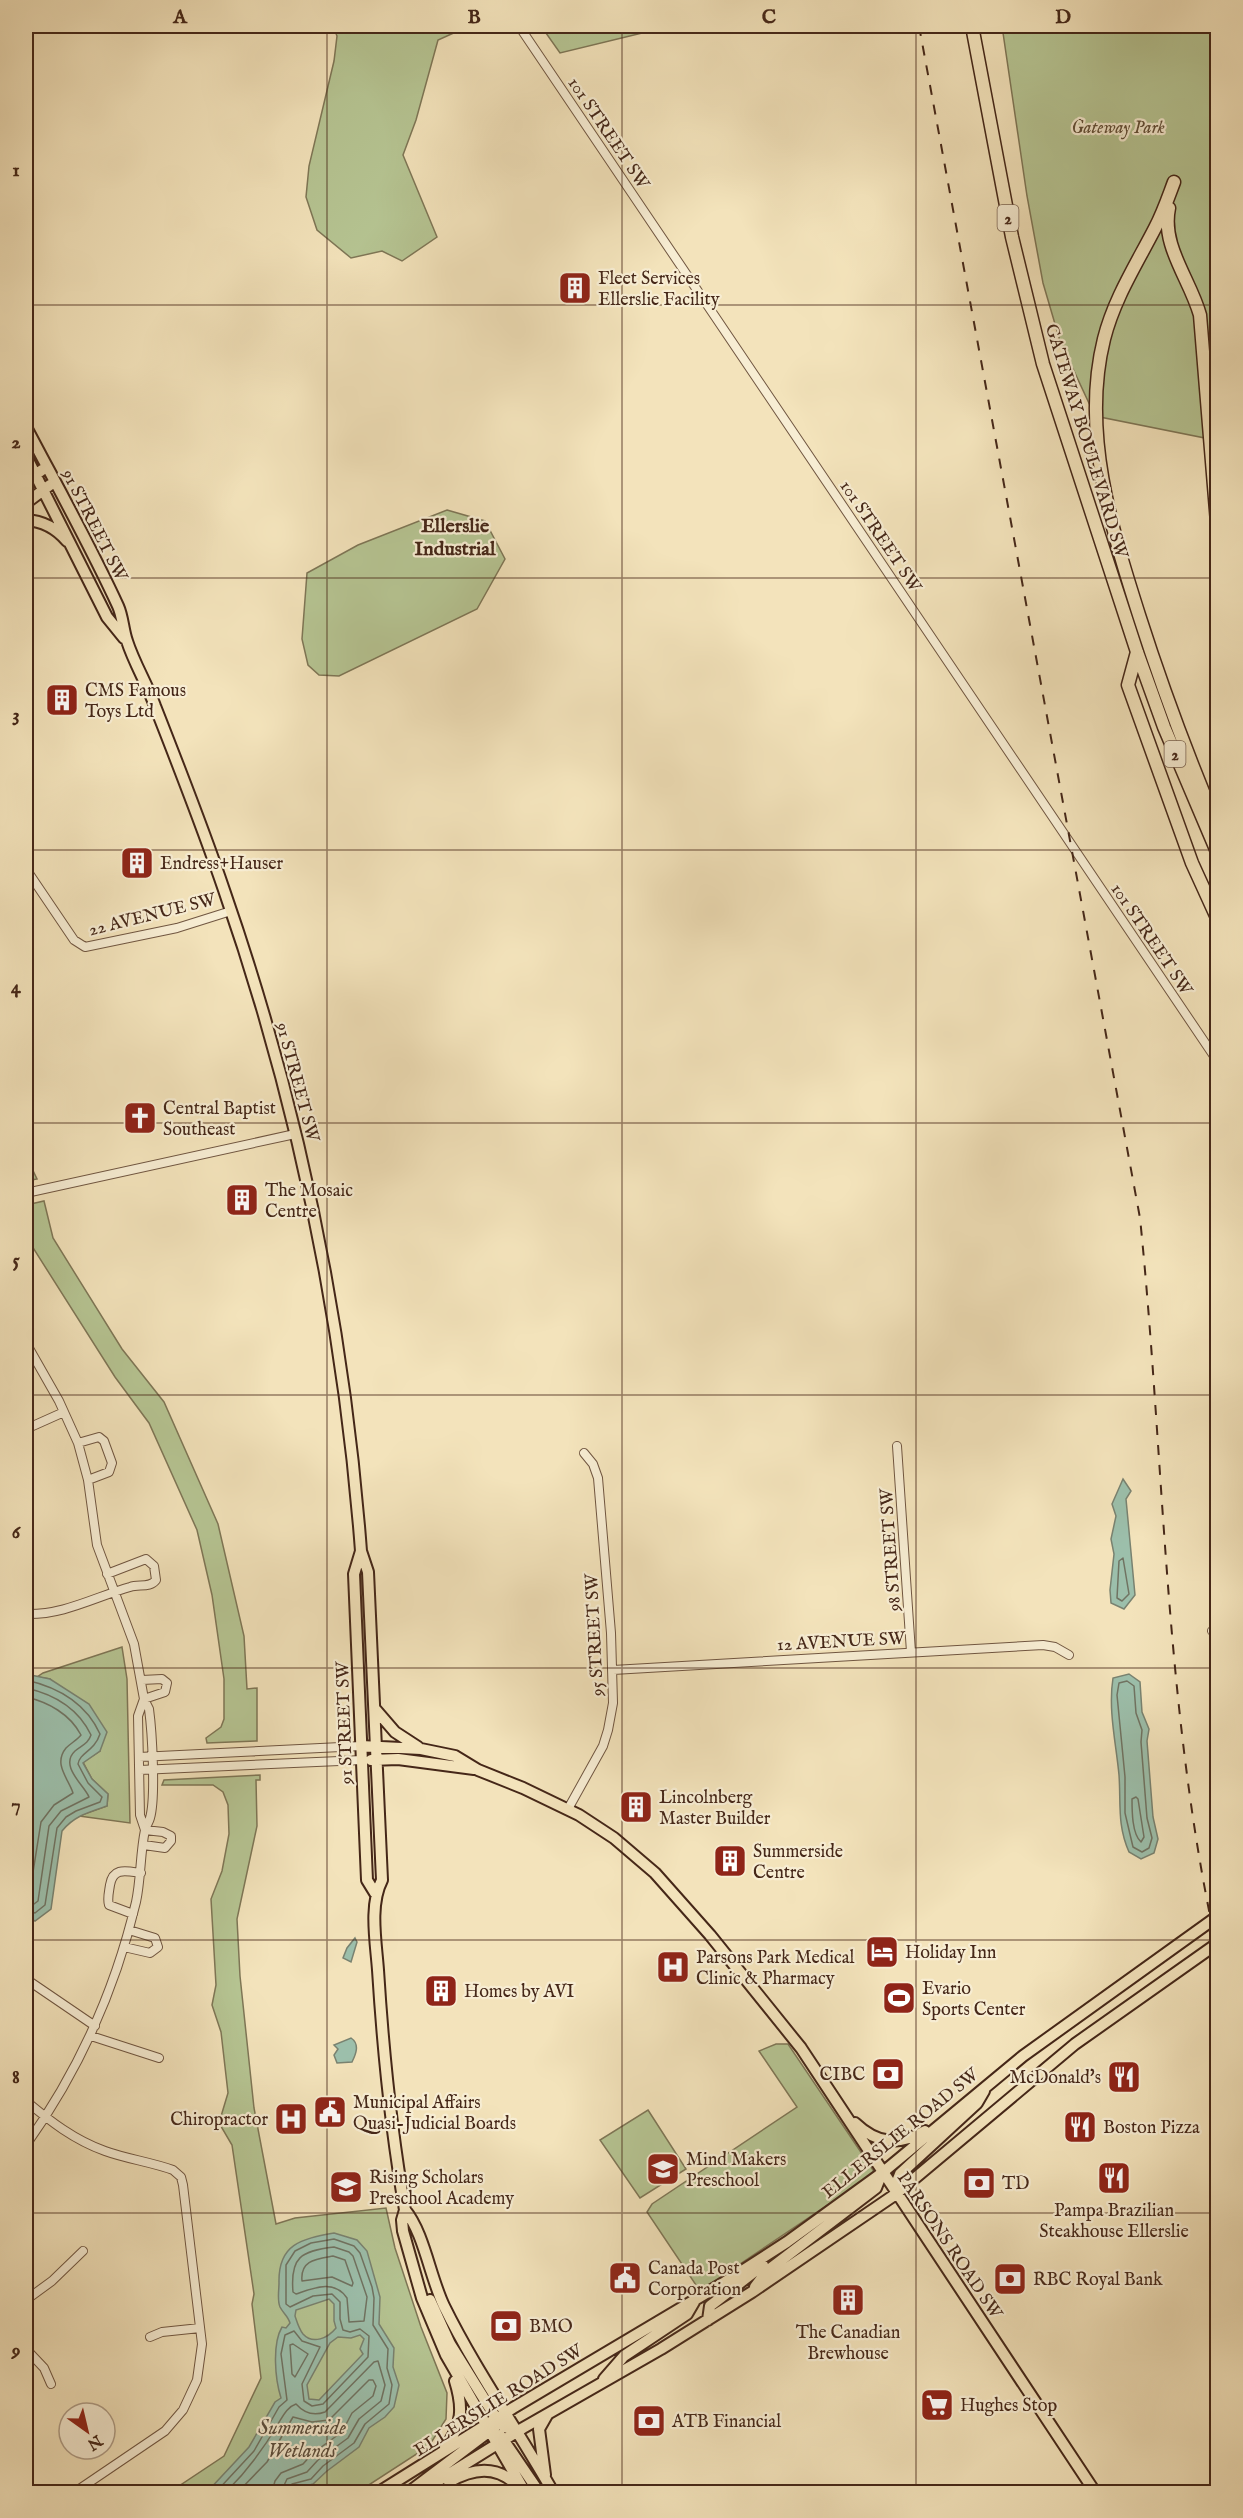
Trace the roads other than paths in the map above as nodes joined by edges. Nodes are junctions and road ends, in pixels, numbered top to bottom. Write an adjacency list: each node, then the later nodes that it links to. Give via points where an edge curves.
1 (519, 26): 21 (street, 101 STREET SW)
2 (972, 26): 15 (highway, GATEWAY BOULEVARD SW / 2, via 1029,314)
3 (26, 427): 5 (main road, 91 STREET SW)
4 (26, 456): 6 (main road, 91 STREET SW)
5 (47, 466): 6 (main road); 8 (main road, 91 STREET SW)
6 (36, 474): 7 (main road); 9 (main road, 91 STREET SW)
7 (26, 482)
8 (55, 482): 9 (main road); 14 (main road, 91 STREET SW, via 120,611)
9 (44, 489): 10 (main road); 13 (main road, 91 STREET SW)
10 (26, 503)
11 (26, 520): 13 (main road, via 60,533)
12 (1218, 536): 16 (highway, via 1200,315 1168,232 1174,182 1108,325 1097,382 1096,431 1102,478 1126,574 1159,679)
13 (78, 556): 14 (main road, 91 STREET SW, via 107,617)
14 (126, 641): 19 (main road, 91 STREET SW, via 181,770)
15 (1137, 652): 17 (highway, GATEWAY BOULEVARD SW / 2, via 1164,728); 20 (highway, via 1128,685 1192,863)
16 (1218, 828)
17 (1218, 854)
18 (26, 869): 19 (street, 22 AVENUE SW, via 81,945 94,946 177,928)
19 (231, 910): 22 (main road, 91 STREET SW)
20 (1218, 920)
21 (1218, 1062)
22 (295, 1134): 23 (street); 31 (main road, 91 STREET SW, via 333,1316)
23 (26, 1193)
24 (26, 1343): 25 (street)
25 (64, 1412): 26 (street); 27 (street)
26 (26, 1429)
27 (78, 1443): 30 (street); 30 (street, via 99,1437 112,1462 109,1472)
28 (897, 1446): 35 (street, 98 STREET SW)
29 (584, 1453): 37 (street, 95 STREET SW, via 598,1478)
30 (88, 1480): 32 (street, via 96,1539)
31 (361, 1551): 40 (main road, 91 STREET SW, via 368,1572); 41 (main road, 91 STREET SW, via 354,1574)
32 (106, 1574): 33 (street); 33 (street, via 141,1560 150,1560 154,1566 153,1584)
33 (114, 1593): 34 (street, via 58,1611); 38 (street, via 134,1644)
34 (26, 1614)
35 (911, 1652): 36 (street, 12 AVENUE SW, via 1043,1645); 37 (street, 12 AVENUE SW)
36 (1068, 1655)
37 (613, 1670): 51 (street, 95 STREET SW, via 609,1730)
38 (142, 1680): 39 (street); 39 (street, via 162,1679 167,1683 165,1692)
39 (144, 1699): 44 (street, via 138,1716); 45 (street, via 150,1715)
40 (375, 1710): 42 (main road, 91 STREET SW); 43 (main road, via 400,1736)
41 (361, 1746): 42 (main road, PARSONS ROAD SW); 45 (street); 47 (main road, 91 STREET SW)
42 (377, 1746): 43 (main road, PARSONS ROAD SW); 46 (main road, 91 STREET SW)
43 (421, 1749): 50 (main road, PARSONS ROAD SW, via 455,1756)
44 (140, 1756): 45 (street); 48 (street)
45 (152, 1756): 49 (street)
46 (377, 1759): 47 (main road, PARSONS ROAD SW); 50 (main road, PARSONS ROAD SW); 55 (main road, 91 STREET SW, via 382,1880)
47 (362, 1760): 49 (street); 55 (main road, 91 STREET SW, via 367,1880)
48 (140, 1770): 49 (street); 52 (street, via 140,1815)
49 (152, 1770): 52 (street, via 150,1817)
50 (478, 1770): 51 (main road, PARSONS ROAD SW)
51 (568, 1809): 67 (main road, PARSONS ROAD SW, via 614,1838 655,1873 793,2038)
52 (145, 1830): 53 (street); 53 (street, via 166,1833 171,1841 165,1848)
53 (144, 1845): 54 (street)
54 (141, 1873): 56 (street); 56 (street, via 120,1871 111,1879 109,1905)
55 (375, 1893): 73 (main road, 91 STREET SW, via 384,2056)
56 (133, 1914): 58 (street)
57 (1218, 1916): 65 (main road, ELLERSLIE ROAD SW)
58 (129, 1930): 60 (street); 60 (street, via 155,1938 158,1947 150,1953)
59 (1218, 1942): 72 (main road, ELLERSLIE ROAD SW, via 1076,2044)
60 (124, 1947): 62 (street)
61 (26, 1979): 62 (street)
62 (95, 2026): 63 (street)
63 (91, 2036): 64 (street); 68 (street)
64 (159, 2058)
65 (989, 2084): 69 (main road, ELLERSLIE ROAD SW); 72 (main road, via 977,2103 900,2174)
66 (26, 2101): 68 (street)
67 (840, 2108): 69 (main road, via 871,2137 889,2142 907,2140); 71 (main road, PARSONS ROAD SW)
68 (45, 2117): 70 (street); 81 (street, via 104,2150 179,2174)
69 (943, 2120): 71 (main road, ELLERSLIE ROAD SW)
70 (26, 2145)
71 (882, 2173): 72 (main road, PARSONS ROAD SW); 74 (main road, ELLERSLIE ROAD SW); 77 (main road, via 876,2188 767,2271)
72 (896, 2194): 77 (main road, ELLERSLIE ROAD SW); 100 (main road, PARSONS ROAD SW)
73 (405, 2210): 76 (main road, 91 STREET SW, via 402,2220); 88 (main road, 91 STREET SW, via 419,2233 444,2307)
74 (787, 2242): 79 (main road, ELLERSLIE ROAD SW); 80 (main road, via 710,2306)
75 (82, 2251): 78 (street)
76 (408, 2251): 84 (main road, 91 STREET SW); 88 (main road, via 450,2344)
77 (752, 2292): 80 (main road, ELLERSLIE ROAD SW)
78 (26, 2300)
79 (694, 2300): 86 (main road, via 687,2314 624,2356); 88 (main road, ELLERSLIE ROAD SW)
80 (708, 2320): 86 (main road, ELLERSLIE ROAD SW)
81 (200, 2328): 82 (street); 93 (street, via 202,2352 197,2380 177,2418 157,2438)
82 (150, 2337)
83 (26, 2349): 85 (street, via 44,2368)
84 (446, 2355): 88 (main road, 91 STREET SW); 91 (main road, via 461,2415 453,2437)
85 (51, 2384)
86 (599, 2386): 87 (main road, ELLERSLIE ROAD SW)
87 (549, 2414): 89 (main road, ELLERSLIE ROAD SW); 92 (main road, via 541,2423 539,2436)
88 (495, 2423): 89 (main road, 91 STREET SW); 90 (main road, 91 STREET SW); 91 (main road, ELLERSLIE ROAD SW); 95 (main road)
89 (517, 2432): 90 (main road, ELLERSLIE ROAD SW); 92 (main road, 91 STREET SW)
90 (501, 2442): 96 (main road, ELLERSLIE ROAD SW); 98 (main road, 91 STREET SW); 99 (main road)
91 (438, 2456): 94 (main road, ELLERSLIE ROAD SW)
92 (550, 2488)
93 (75, 2493)
94 (379, 2493)
95 (409, 2493)
96 (420, 2493)
97 (431, 2493): 98 (main road, via 458,2477 487,2469 500,2472)
98 (525, 2493)
99 (539, 2493)
100 (1095, 2493)

